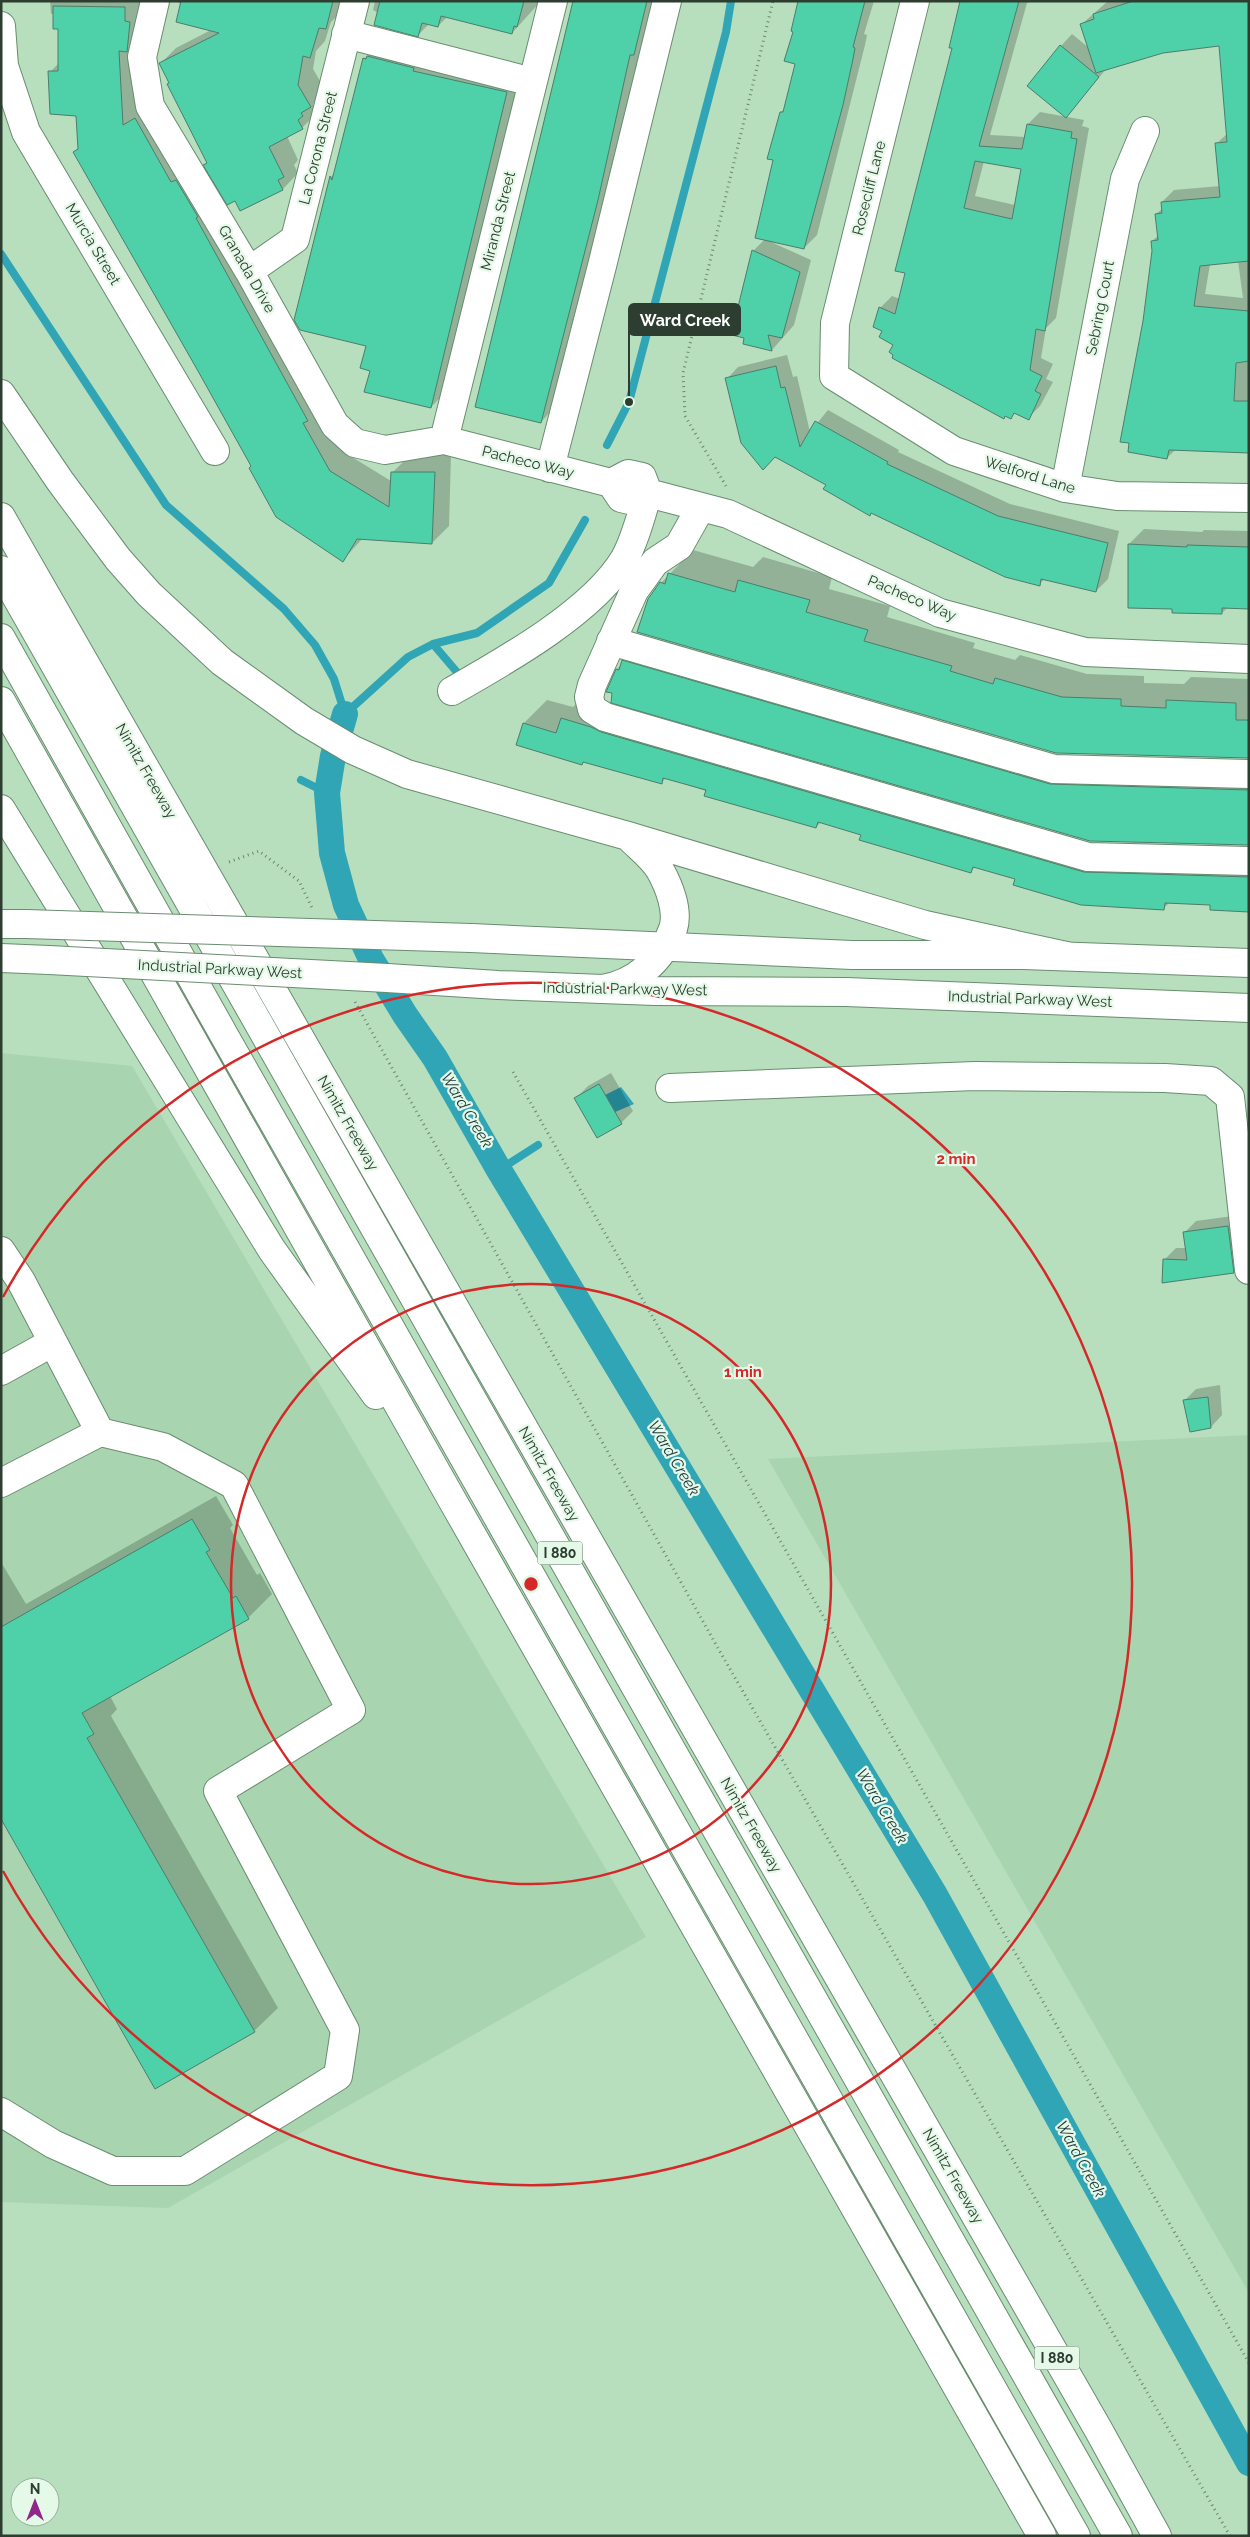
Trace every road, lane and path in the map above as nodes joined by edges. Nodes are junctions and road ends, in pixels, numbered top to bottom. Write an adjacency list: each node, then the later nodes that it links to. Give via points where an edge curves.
1 (155, 1): 11 (main road, Granada Drive, via 142,57 150,106)
2 (354, 1): 8 (main road, La Corona Street)
3 (552, 1): 9 (main road, Miranda Street)
4 (666, 1): 16 (main road, via 605,257)
5 (773, 1): 21 (path, via 683,373 685,416 727,486)
6 (916, 1): 12 (main road, Rosecliff Lane, via 835,323)
7 (1, 26): 15 (main road, Murcia Street, via 4,66 26,132)
8 (346, 34): 9 (main road); 11 (main road, La Corona Street, via 295,239)
9 (532, 82): 14 (main road, Miranda Street)
10 (1145, 131): 17 (main road, Sebring Court, via 1125,179)
11 (248, 271): 14 (main road, Granada Drive, via 335,425 355,444 385,450)
12 (834, 376): 17 (main road, Welford Lane, via 954,451)
13 (1, 394): 31 (main road, via 60,481 118,559 149,594 222,662 304,721 353,750 407,774)
14 (444, 440): 16 (main road, Pacheco Way)
15 (215, 451)
16 (550, 468): 18 (main road, Pacheco Way, via 611,483 628,474 642,477)
17 (1065, 488): 19 (main road, Welford Lane, via 1117,496)
18 (648, 494): 20 (main road, Pacheco Way); 27 (main road, via 628,552 609,578 581,606 522,650)
19 (1249, 498)
20 (701, 507): 21 (main road, Pacheco Way); 25 (main road, via 679,546 655,562 634,590)
21 (728, 514): 26 (main road, Pacheco Way, via 940,613 1084,652)
22 (1, 517): 33 (main road, Nimitz Freeway / I 880)
23 (1, 570): 56 (main road, I 880)
24 (1, 638): 55 (main road, I 880)
25 (611, 641): 29 (main road, via 1054,769); 32 (main road, via 589,697 592,709 605,717 1088,857)
26 (1249, 659)
27 (452, 691)
28 (1, 701): 51 (main road)
29 (1249, 774)
30 (1, 809): 51 (main road, via 272,1250)
31 (628, 836): 36 (main road, via 659,868 668,888 674,907 673,929); 37 (main road, via 925,925)
32 (1249, 860)
33 (203, 871): 34 (path, via 260,851 299,881); 57 (main road, Nimitz Freeway / I 880)
34 (315, 915)
35 (14, 924): 36 (main road, bridge)
36 (664, 945): 37 (main road, via 852,955); 40 (main road, via 651,965 636,978)
37 (1066, 956): 39 (main road)
38 (1, 958): 40 (main road, Industrial Parkway West, bridge)
39 (1249, 963)
40 (602, 989): 42 (main road, Industrial Parkway West, via 846,992)
41 (355, 1000): 58 (path, via 719,1650)
42 (1249, 1008)
43 (513, 1072): 53 (path)
44 (670, 1088): 46 (main road, via 975,1076 1211,1081 1230,1098)
45 (1, 1251): 47 (main road)
46 (1249, 1270)
47 (53, 1342): 48 (main road); 49 (main road)
48 (1, 1371)
49 (100, 1432): 50 (main road); 52 (main road, via 163,1447 234,1485 351,1710 218,1791 345,2030 338,2076 184,2171 113,2171 53,2144)
50 (1, 1483)
51 (451, 1498): 54 (main road)
52 (1, 2112)
53 (1249, 2363)
54 (1042, 2536)
55 (1076, 2536)
56 (1118, 2536)
57 (1157, 2536)
58 (1230, 2536)

